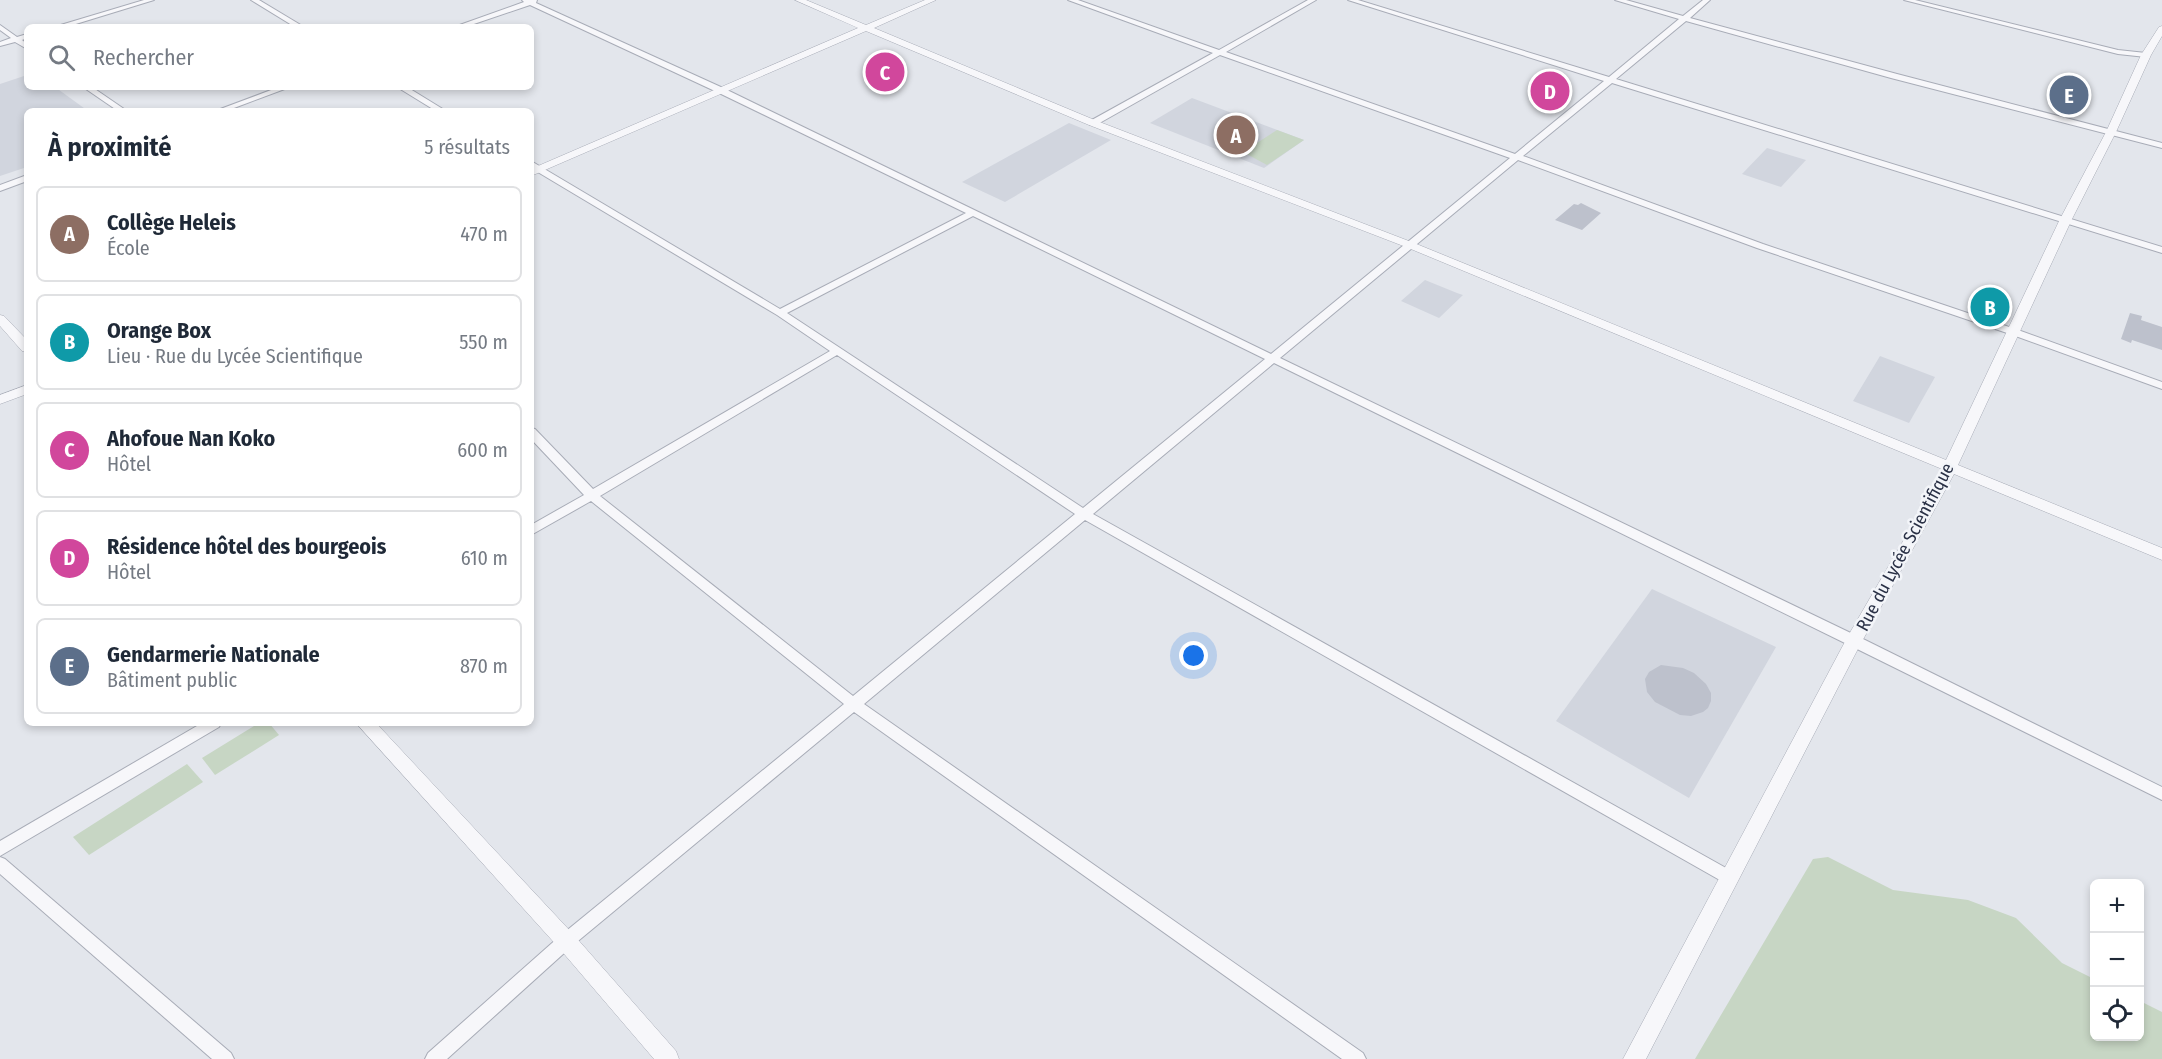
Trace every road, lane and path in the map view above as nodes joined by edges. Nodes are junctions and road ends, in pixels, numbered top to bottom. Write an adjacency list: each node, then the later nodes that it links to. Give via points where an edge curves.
1 (151, 0): 13 (street)
2 (254, 0): 14 (street)
3 (799, 0): 17 (street)
4 (932, 0): 17 (street)
5 (1071, 0): 23 (street)
6 (1313, 0): 23 (street)
7 (1351, 0): 25 (street)
8 (1618, 0): 12 (street)
9 (1707, 0): 12 (street)
10 (1907, 0): 24 (street, via 2118,52)
11 (531, 1): 15 (street); 29 (street)
12 (1685, 18): 25 (street); 34 (street)
13 (68, 24)
14 (295, 24)
15 (466, 24)
16 (0, 27): 20 (street)
17 (867, 28): 29 (street); 33 (street)
18 (2162, 29): 24 (street, Rue du Lycée Scientifique)
19 (24, 37): 20 (street)
20 (16, 40): 21 (street); 22 (street)
21 (0, 44)
22 (24, 45)
23 (1220, 52): 33 (street); 36 (street)
24 (2146, 55): 34 (street, Rue du Lycée Scientifique)
25 (1611, 79): 36 (street); 41 (street, via 1854,157)
26 (92, 90): 30 (street)
27 (278, 90): 31 (street)
28 (406, 90): 32 (street)
29 (720, 90): 37 (street); 40 (street)
30 (118, 108)
31 (227, 108)
32 (437, 108)
33 (1093, 123): 42 (street)
34 (2111, 132): 35 (street); 41 (street, Rue du Lycée Scientifique)
35 (2162, 146)
36 (1517, 157): 42 (street); 46 (street, via 1760,246)
37 (534, 169): 44 (street)
38 (24, 179): 39 (street)
39 (0, 188)
40 (974, 213): 44 (street); 49 (street)
41 (2066, 219): 43 (street); 46 (street, Rue du Lycée Scientifique)
42 (1410, 245): 49 (street); 54 (street)
43 (2162, 250)
44 (780, 313): 48 (street)
45 (0, 319): 47 (street)
46 (2014, 332): 50 (street); 54 (street, Rue du Lycée Scientifique)
47 (24, 345)
48 (837, 351): 55 (street); 56 (street)
49 (1272, 359): 56 (street); 59 (street)
50 (2162, 387)
51 (24, 389): 52 (street)
52 (0, 400)
53 (534, 435): 55 (street)
54 (1950, 467): 58 (street); 59 (street, Rue du Lycée Scientifique)
55 (591, 495): 57 (street); 60 (street)
56 (1084, 514): 60 (street); 66 (street)
57 (534, 529)
58 (2162, 554)
59 (1854, 641): 63 (street); 66 (street, Rue du Lycée Scientifique)
60 (854, 704): 67 (street); 71 (street)
61 (209, 726): 64 (street)
62 (368, 726): 67 (street)
63 (2162, 794)
64 (0, 849)
65 (0, 864): 68 (street)
66 (1730, 878): 72 (street, Rue du Lycée Scientifique)
67 (567, 941): 69 (street); 70 (street)
68 (225, 1059)
69 (434, 1059)
70 (669, 1059)
71 (1357, 1059)
72 (1634, 1059)

